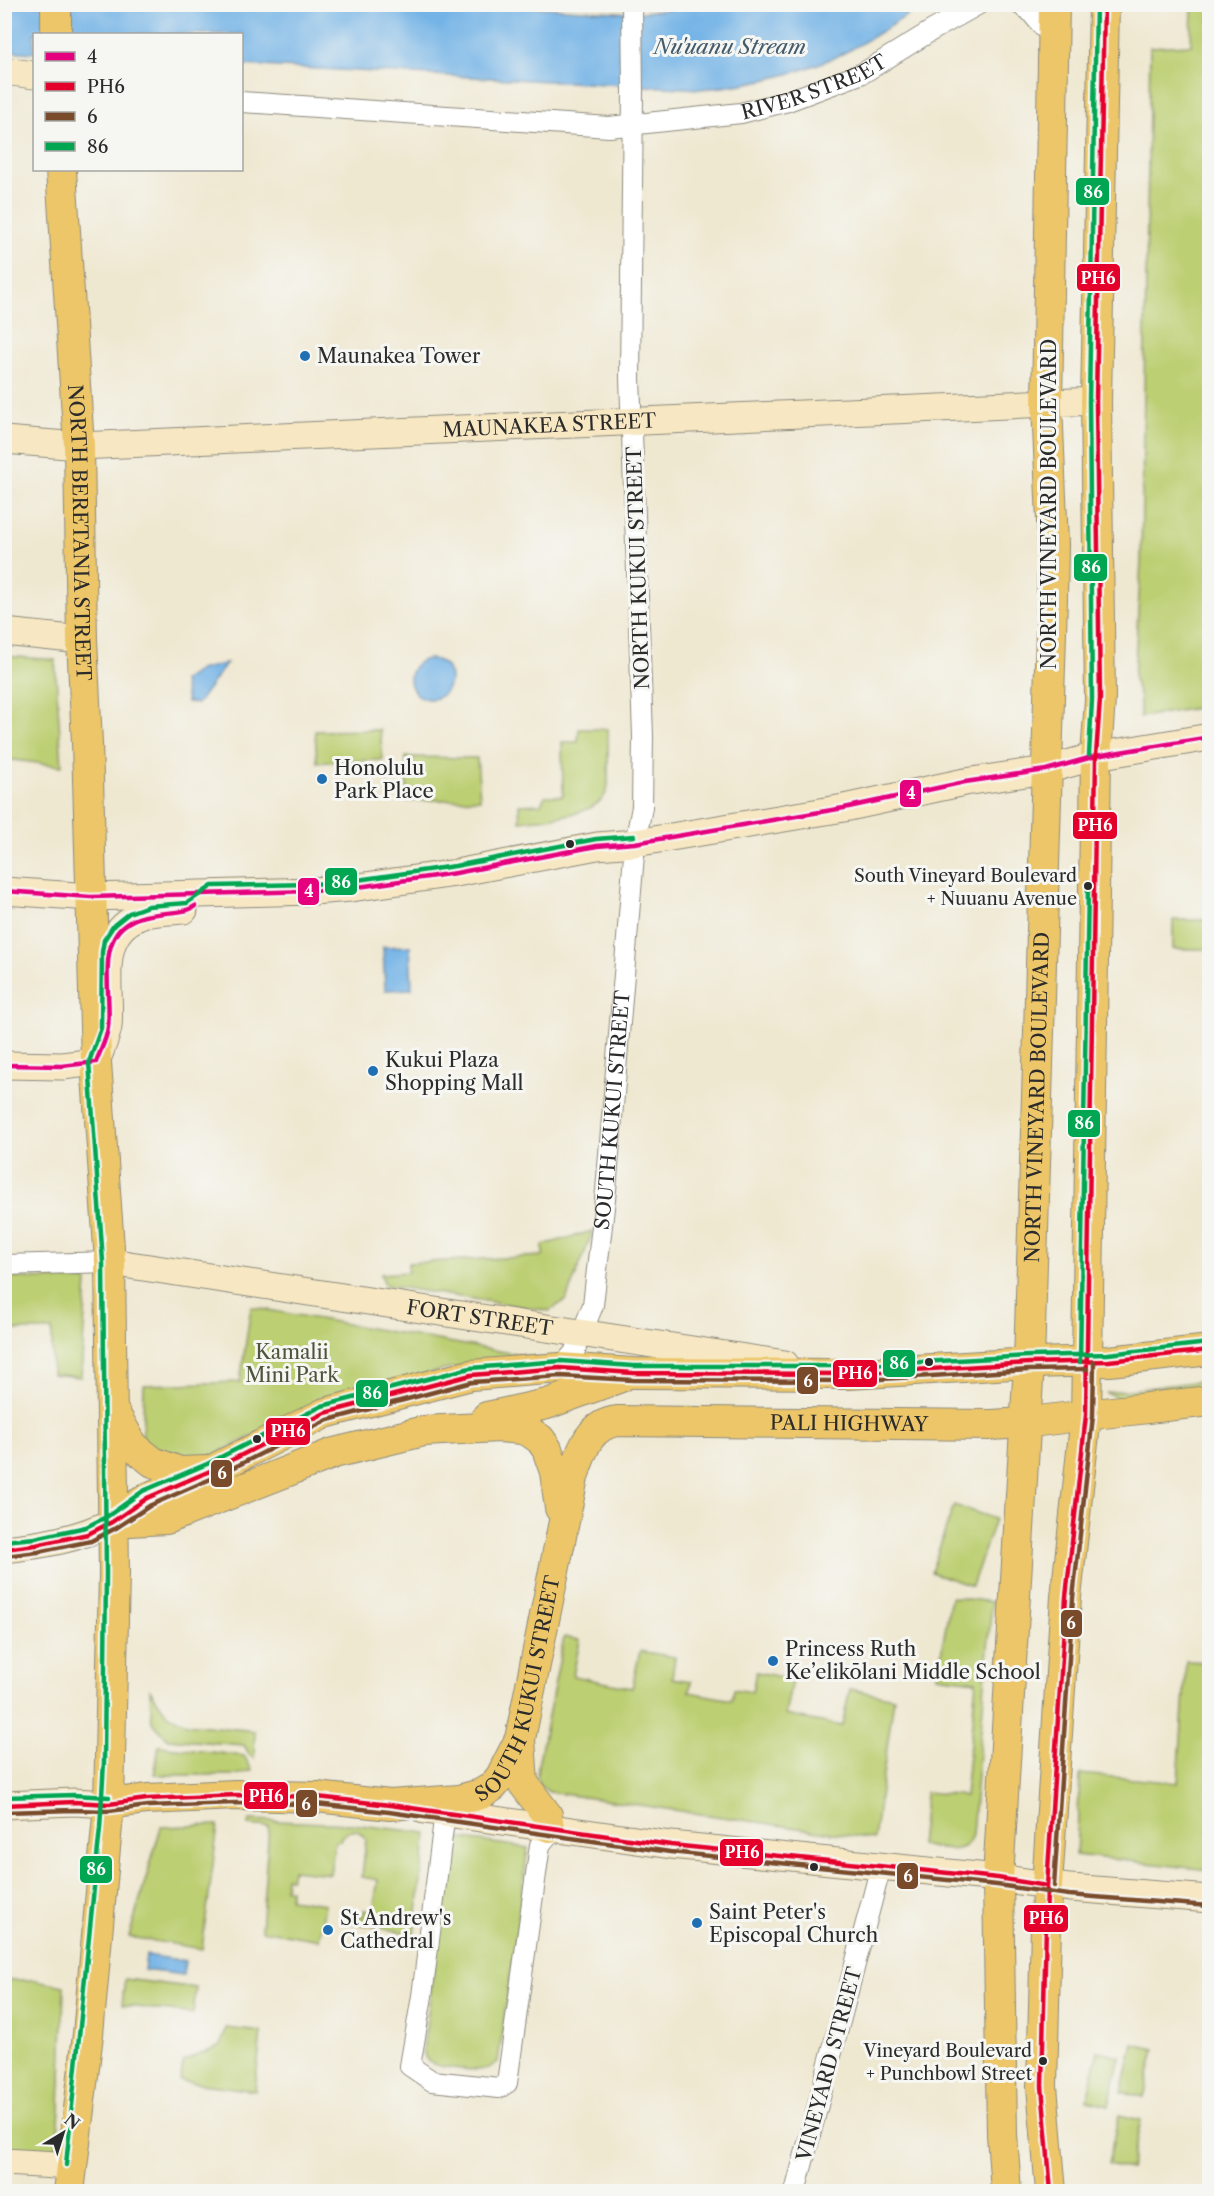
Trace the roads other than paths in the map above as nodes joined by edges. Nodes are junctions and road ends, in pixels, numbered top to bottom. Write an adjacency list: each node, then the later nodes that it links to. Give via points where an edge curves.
1 (56, 4): 7 (main road)
2 (979, 4): 12 (street, RIVER STREET, via 863,73 788,101 741,113)
3 (1019, 4): 8 (street)
4 (1054, 4): 8 (main road, NORTH VINEYARD BOULEVARD)
5 (1104, 4): 14 (main road)
6 (632, 9): 12 (street, NORTH KUKUI STREET)
7 (56, 33)
8 (1052, 37): 15 (main road, NORTH VINEYARD BOULEVARD)
9 (4, 71): 10 (main road)
10 (33, 75)
11 (243, 102): 12 (street, RIVER STREET, via 609,128)
12 (633, 126): 16 (street, NORTH KUKUI STREET)
13 (61, 171): 18 (main road, NORTH BERETANIA STREET)
14 (1096, 401): 15 (main road, MAUNAKEA STREET); 22 (main road, via 1100,699)
15 (1047, 404): 16 (main road, MAUNAKEA STREET); 23 (main road, NORTH VINEYARD BOULEVARD, via 1053,543)
16 (632, 422): 18 (main road, MAUNAKEA STREET); 24 (street, NORTH KUKUI STREET, via 643,736 642,807)
17 (4, 440): 18 (main road, MAUNAKEA STREET)
18 (79, 446): 20 (main road, NORTH BERETANIA STREET)
19 (4, 632): 20 (main road)
20 (82, 640): 27 (main road, NORTH BERETANIA STREET)
21 (1209, 737): 22 (main road)
22 (1096, 756): 23 (main road); 34 (main road)
23 (1046, 770): 24 (main road); 35 (main road, NORTH VINEYARD BOULEVARD)
24 (635, 843): 26 (main road, via 351,888); 32 (street, SOUTH KUKUI STREET, via 606,1190 593,1305)
25 (4, 891): 27 (main road)
26 (214, 893): 27 (main road); 28 (main road, via 190,910 149,913 133,919 115,936 109,952 108,1029)
27 (91, 897): 28 (main road, NORTH BERETANIA STREET)
28 (96, 1062): 29 (main road); 30 (main road, NORTH BERETANIA STREET)
29 (4, 1065)
30 (110, 1262): 31 (street); 32 (main road, FORT STREET); 40 (main road, NORTH BERETANIA STREET)
31 (4, 1265)
32 (583, 1333): 36 (street, SOUTH KUKUI STREET, via 574,1353); 38 (main road, FORT STREET)
33 (1209, 1350): 34 (main road)
34 (1087, 1362): 35 (main road); 41 (main road)
35 (1029, 1363): 38 (main road); 42 (main road, NORTH VINEYARD BOULEVARD)
36 (560, 1368): 37 (main road); 44 (main road, via 471,1375 325,1413)
37 (633, 1373): 38 (main road); 43 (main road, via 547,1404)
38 (849, 1374)
39 (1209, 1401): 41 (main road, PALI HIGHWAY)
40 (111, 1406): 44 (main road, via 134,1446 153,1462 180,1473); 45 (main road, NORTH BERETANIA STREET)
41 (1086, 1414): 42 (main road, PALI HIGHWAY); 56 (main road, via 1066,1597)
42 (1024, 1424): 46 (main road, PALI HIGHWAY, via 610,1422 597,1428 584,1448 573,1477); 55 (main road, NORTH VINEYARD BOULEVARD)
43 (424, 1431): 45 (main road, via 334,1453 166,1519); 46 (main road, via 499,1427 522,1429 540,1439 553,1466)
44 (210, 1471): 45 (main road, via 147,1498)
45 (112, 1522): 47 (main road, via 88,1534); 49 (main road, NORTH BERETANIA STREET)
46 (563, 1527): 48 (main road, SOUTH KUKUI STREET)
47 (4, 1549)
48 (520, 1739): 51 (main road, SOUTH KUKUI STREET, via 500,1778 481,1794 459,1800); 53 (main road, via 523,1783 547,1815)
49 (109, 1804): 50 (main road); 51 (main road, SOUTH KUKUI STREET, via 273,1795); 59 (main road, NORTH BERETANIA STREET)
50 (4, 1805)
51 (390, 1805): 52 (main road)
52 (445, 1812): 53 (main road); 53 (street, via 410,2066 432,2081 499,2088 507,2083 540,1845)
53 (549, 1827): 54 (main road)
54 (881, 1866): 55 (main road); 60 (street, VINEYARD STREET)
55 (998, 1878): 56 (main road); 61 (main road, NORTH VINEYARD BOULEVARD)
56 (1047, 1886): 57 (main road); 62 (main road, via 1042,2085)
57 (1209, 1899)
58 (4, 2162): 59 (main road)
59 (71, 2179)
60 (795, 2192)
61 (1006, 2192)
62 (1051, 2192)

